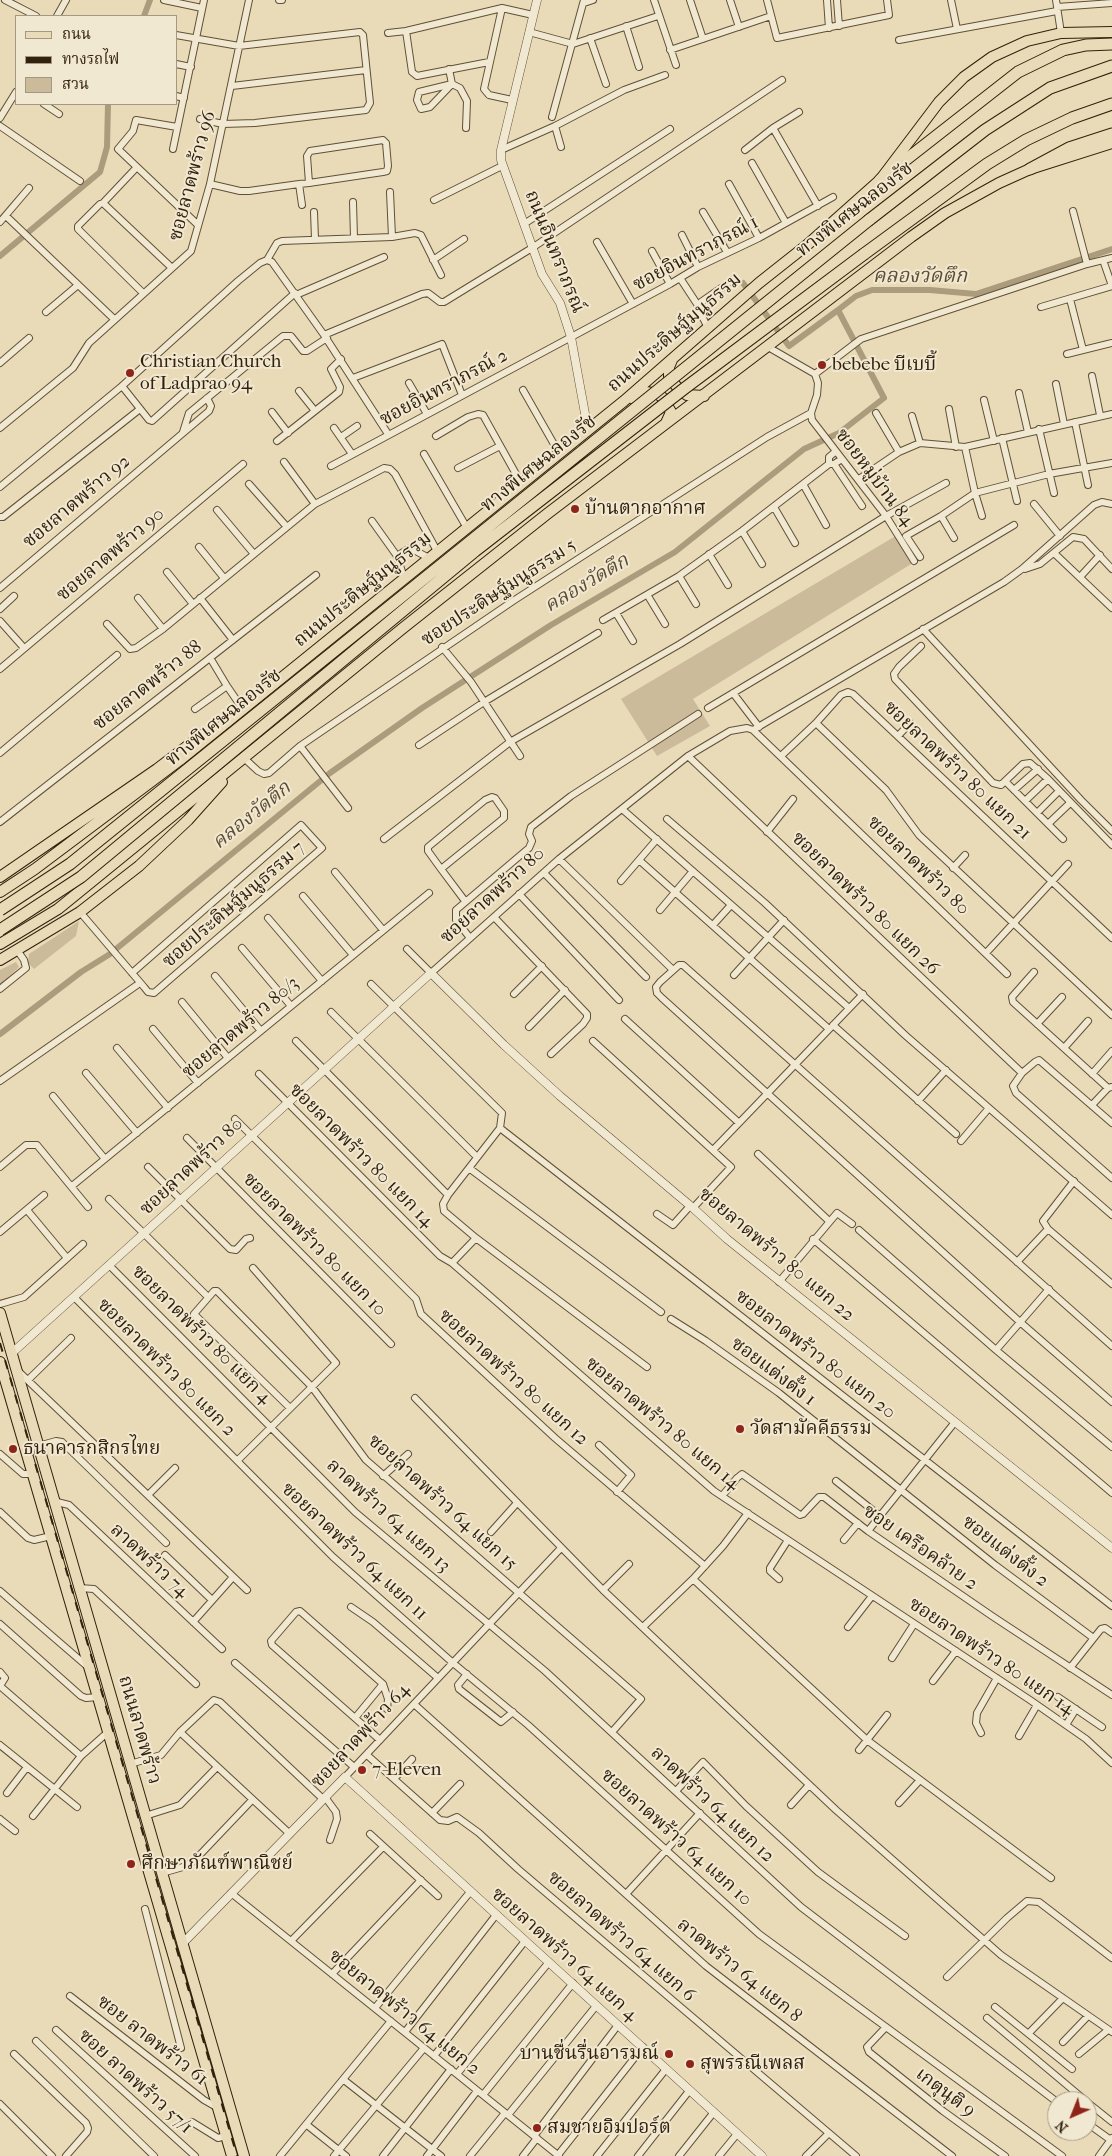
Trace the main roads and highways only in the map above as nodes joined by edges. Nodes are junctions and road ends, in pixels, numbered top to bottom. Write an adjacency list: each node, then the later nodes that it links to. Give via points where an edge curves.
1 (1112, 32): 8 (main road, ถนนประดิษฐ์มนูธรรม, via 1061,33 1027,41 1008,48 964,76 939,102)
2 (1112, 44): 8 (highway, via 1063,50 1018,72)
3 (1112, 66): 17 (highway, ทางพิเศษฉลองรัช, bridge, via 1050,88 985,130 70,864)
4 (1112, 104): 18 (highway, ทางพิเศษฉลองรัช, bridge, via 1072,118 1026,140 987,164 864,254 475,551 81,877)
5 (1112, 134): 7 (highway, via 1069,148)
6 (1112, 143): 7 (main road)
7 (1030, 169): 10 (main road, via 945,213)
8 (880, 180): 9 (main road, ถนนประดิษฐ์มนูธรรม)
9 (674, 358): 10 (main road, via 669,367 669,377 676,387 687,395); 12 (main road, ถนนประดิษฐ์มนูธรรม)
10 (705, 396): 11 (main road)
11 (658, 431): 12 (main road, via 670,416 670,408 658,394 646,392 633,397); 14 (main road, via 439,599)
12 (576, 440): 13 (main road, ถนนประดิษฐ์มนูธรรม)
13 (221, 726): 15 (main road, via 193,741); 16 (main road, ถนนประดิษฐ์มนูธรรม, via 35,869)
14 (236, 766): 19 (main road, via 166,842 139,866 80,912); 20 (main road, via 58,909)
15 (2, 876)
16 (0, 892)
17 (0, 910)
18 (0, 930)
19 (28, 943): 21 (main road); 22 (main road)
20 (0, 944)
21 (0, 956)
22 (0, 960)
23 (0, 1313): 25 (main road, ถนนลาดพร้าว)
24 (0, 1362): 26 (main road, ถนนลาดพร้าว)
25 (58, 1516): 26 (main road); 27 (main road, ถนนลาดพร้าว)
26 (46, 1518): 28 (main road, ถนนลาดพร้าว)
27 (182, 1944): 28 (main road); 30 (main road, ถนนลาดพร้าว)
28 (171, 1948): 29 (main road, ถนนลาดพร้าว)
29 (232, 2156)
30 (244, 2156)

